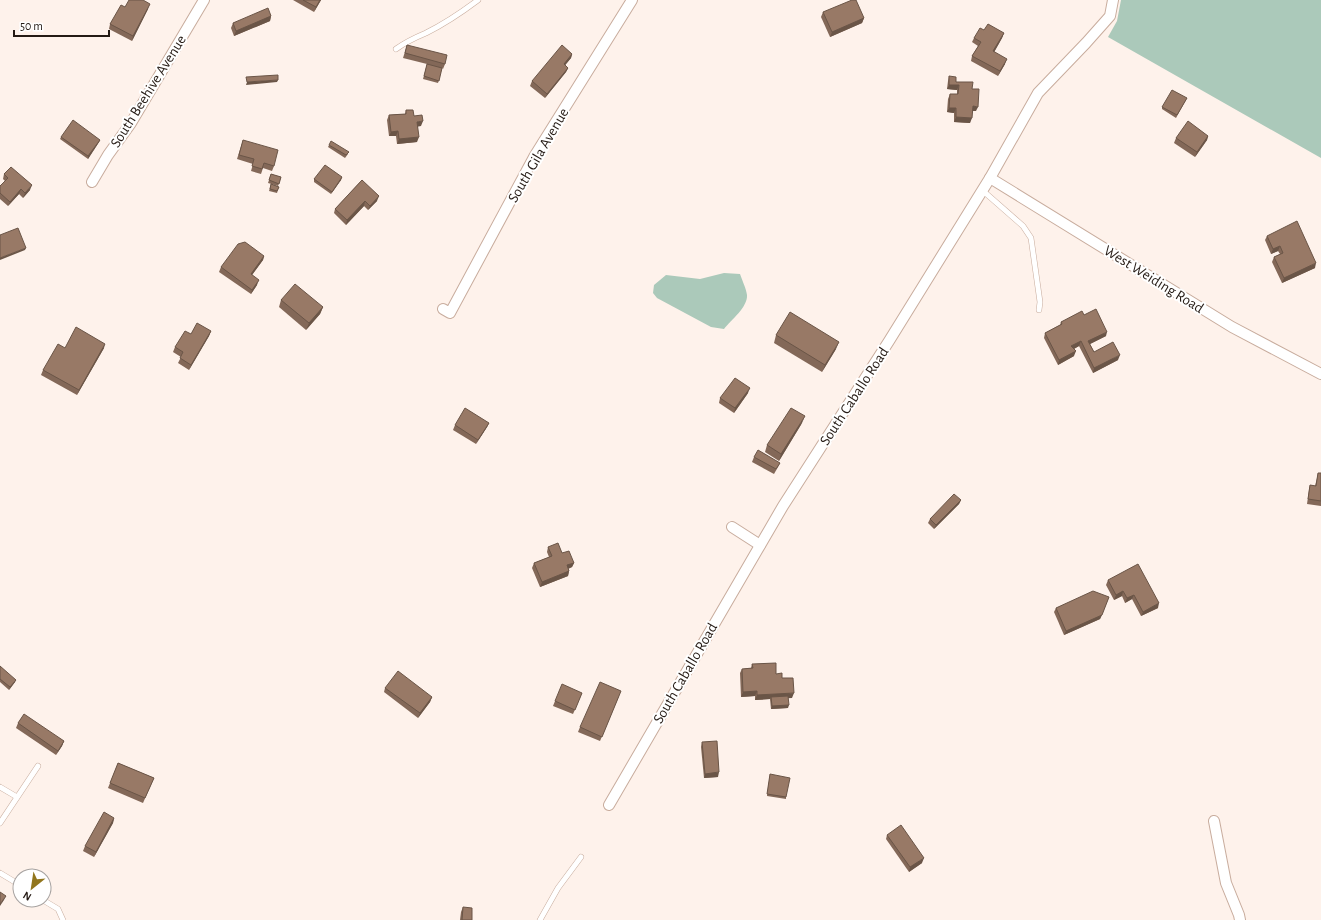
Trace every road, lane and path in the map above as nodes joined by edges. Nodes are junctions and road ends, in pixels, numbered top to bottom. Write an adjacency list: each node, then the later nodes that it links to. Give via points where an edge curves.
1 (204, 0): 7 (street, South Beehive Avenue, via 131,123)
2 (478, 0): 5 (lane)
3 (632, 0): 10 (street, South Gila Avenue, via 534,157)
4 (1113, 0): 6 (street, South Caballo Road, via 1110,16 1038,92)
5 (396, 49)
6 (990, 178): 8 (street, South Caballo Road); 11 (street, West Weiding Road, via 1232,327)
7 (92, 182)
8 (982, 190): 9 (lane, via 1023,226 1031,238); 13 (street, South Caballo Road)
9 (1039, 310)
10 (446, 311)
11 (1321, 374)
12 (732, 528): 13 (street)
13 (760, 545): 17 (street, South Caballo Road)
14 (38, 766): 16 (lane)
15 (0, 787): 16 (lane)
16 (17, 797): 19 (lane)
17 (609, 805)
18 (1214, 821): 26 (street, via 1226,883)
19 (0, 823)
20 (581, 857): 25 (lane, via 558,888)
21 (0, 873): 22 (lane)
22 (12, 880)
23 (52, 906): 24 (lane, via 58,910)
24 (63, 920)
25 (540, 920)
26 (1240, 920)

